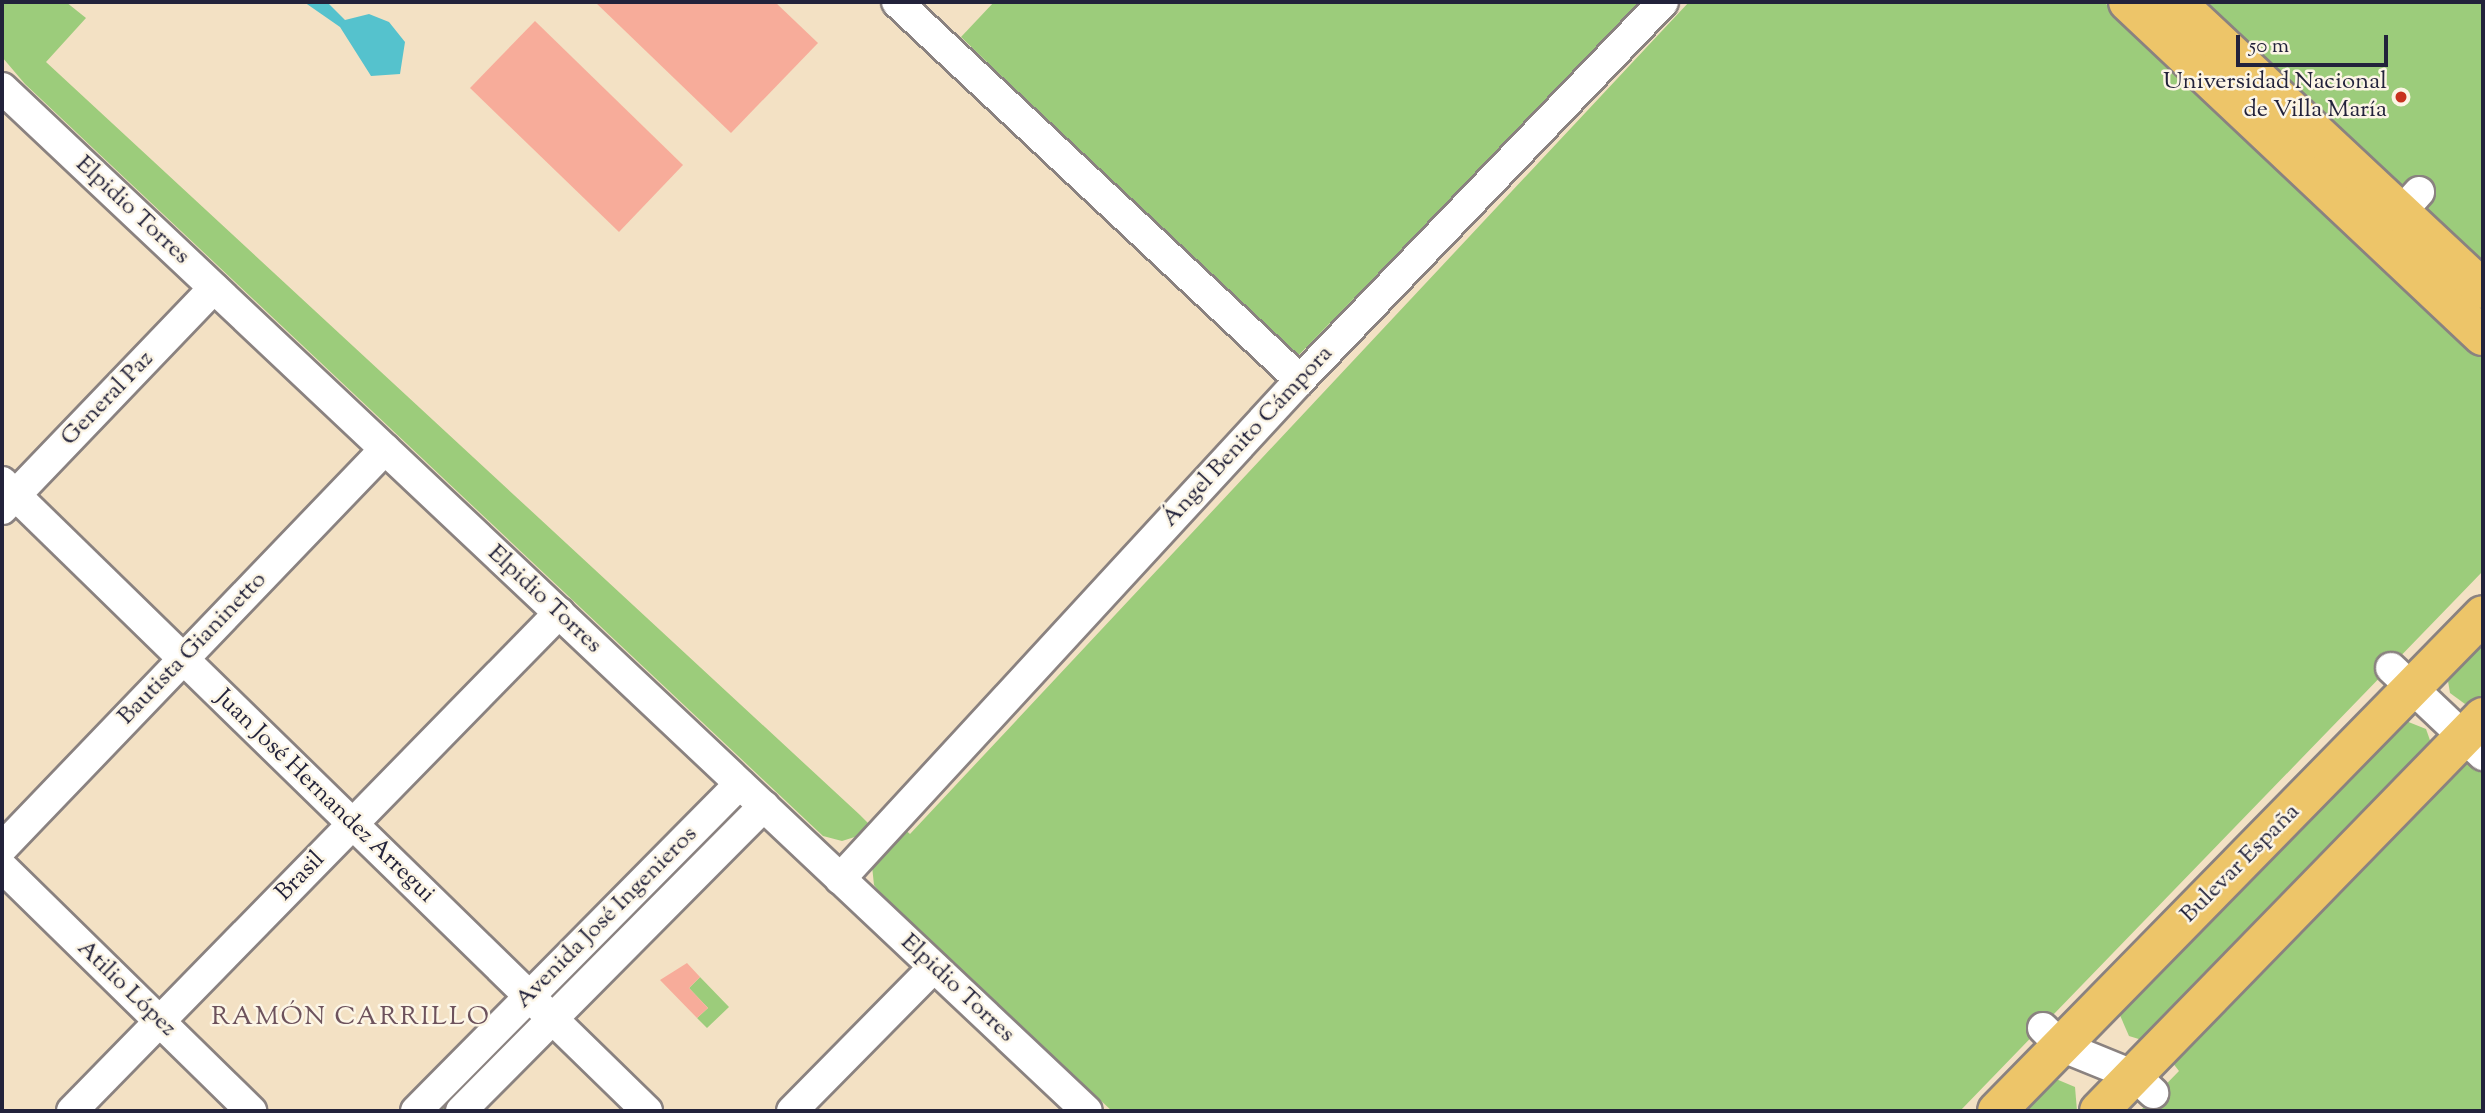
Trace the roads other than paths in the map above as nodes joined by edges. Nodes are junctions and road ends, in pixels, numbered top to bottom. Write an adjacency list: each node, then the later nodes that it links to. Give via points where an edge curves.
1 (897, 2): 9 (street)
2 (1663, 2): 9 (street, Ángel Benito Cámpora)
3 (2128, 2): 8 (main road)
4 (2176, 2): 7 (main road, via 2410,202)
5 (2, 88): 6 (street, Elpidio Torres)
6 (214, 288): 10 (street, Elpidio Torres); 11 (street, General Paz)
7 (2483, 289)
8 (2483, 336)
9 (1300, 380): 22 (street, Ángel Benito Cámpora)
10 (385, 449): 12 (street, Elpidio Torres); 14 (street, Bautista Gianinetto)
11 (6, 496): 14 (street, Juan José Hernandez Arregui)
12 (559, 613): 17 (street, Elpidio Torres); 19 (street, Brasil)
13 (2483, 615): 15 (main road, Bulevar España)
14 (183, 659): 19 (street, Juan José Hernandez Arregui); 20 (street, Bautista Gianinetto)
15 (2402, 679): 16 (street); 27 (main road, Bulevar España)
16 (2477, 737): 28 (main road)
17 (740, 784): 18 (street, Elpidio Torres); 24 (street, Avenida José Ingenieros)
18 (764, 806): 22 (street, Elpidio Torres); 25 (street, Avenida José Ingenieros)
19 (352, 824): 24 (street, Juan José Hernandez Arregui); 26 (street, Brasil)
20 (2, 848)
21 (2, 866): 26 (street, Atilio López)
22 (840, 879): 23 (street, Elpidio Torres)
23 (934, 967): 34 (street); 35 (street, Elpidio Torres)
24 (529, 997): 25 (street, Juan José Hernandez Arregui); 31 (street, Avenida José Ingenieros)
25 (552, 1019): 32 (street, Avenida José Ingenieros); 33 (street, Juan José Hernandez Arregui)
26 (161, 1023): 29 (street, Brasil); 30 (street, Atilio López)
27 (2052, 1037): 28 (street); 36 (main road, Bulevar España)
28 (2144, 1085): 37 (main road)
29 (72, 1111)
30 (251, 1111)
31 (416, 1111)
32 (461, 1111)
33 (647, 1111)
34 (792, 1111)
35 (1087, 1111)
36 (1997, 1111)
37 (2099, 1111)

